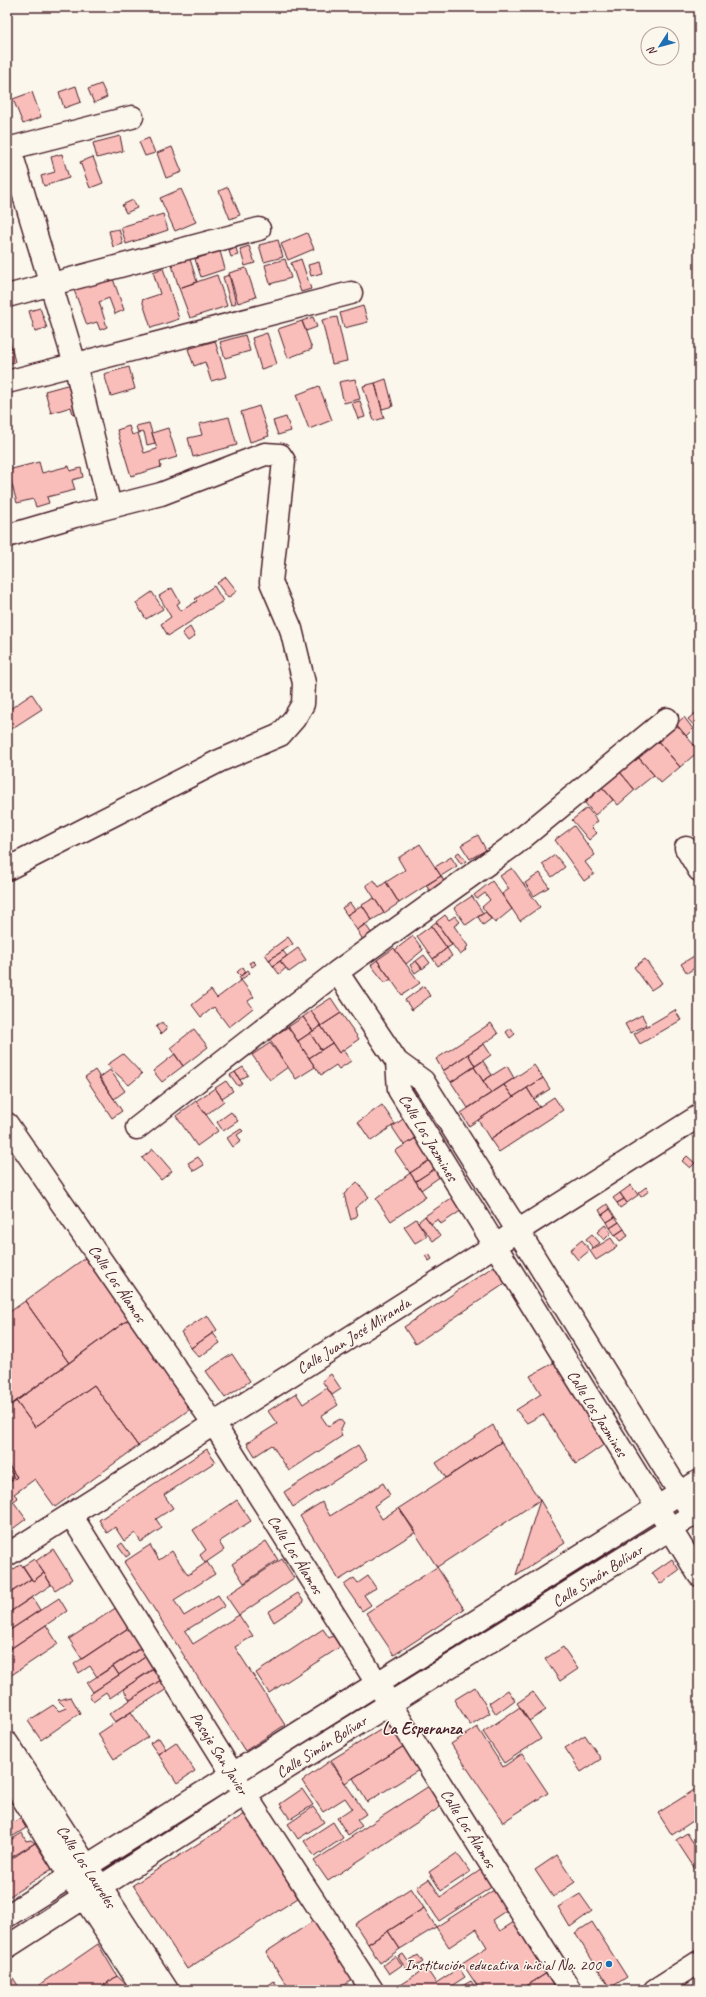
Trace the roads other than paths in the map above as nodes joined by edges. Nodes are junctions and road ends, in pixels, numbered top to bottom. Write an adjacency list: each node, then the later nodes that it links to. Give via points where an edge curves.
1 (132, 117): 2 (street)
2 (8, 149): 4 (street)
3 (259, 229): 4 (street)
4 (50, 284): 6 (street); 7 (street)
5 (350, 293): 7 (street)
6 (7, 296)
7 (75, 364): 8 (street); 9 (street)
8 (7, 382)
9 (110, 506): 10 (street); 13 (street, via 161,494 264,454 276,454 283,458 271,582 297,650 304,683 303,704 280,735 219,762)
10 (7, 536)
11 (667, 718): 15 (street, via 515,844)
12 (686, 848): 14 (street)
13 (7, 869)
14 (699, 870)
15 (337, 972): 16 (street); 19 (street)
16 (397, 1062): 20 (street, Calle Los Jazmines, via 423,1081); 21 (street, Calle Los Jazmines, via 399,1090)
17 (699, 1116): 20 (street, Calle Juan José Miranda)
18 (8, 1125): 22 (street, Calle Los Álamos)
19 (136, 1128)
20 (518, 1231): 21 (street, Calle Juan José Miranda); 24 (street, Calle Los Jazmines)
21 (495, 1245): 22 (street, Calle Juan José Miranda); 25 (street, Calle Los Jazmines)
22 (214, 1424): 26 (street, Calle Juan José Miranda); 31 (street, Calle Los Álamos)
23 (699, 1481): 24 (street, Calle Simón Bolívar)
24 (680, 1494): 25 (street, Calle Simón Bolívar); 27 (street, Calle Los Jazmines)
25 (657, 1509): 28 (street, Calle Los Jazmines); 31 (street, Calle Simón Bolívar)
26 (71, 1515): 29 (street, Calle Juan José Miranda); 35 (street, Pasaje San Javier)
27 (697, 1516): 28 (street, Calle Simón Bolívar)
28 (670, 1530): 30 (street, Calle Los Jazmines); 32 (street, Calle Simón Bolívar)
29 (7, 1555)
30 (699, 1575)
31 (378, 1683): 32 (street, Calle Los Álamos); 35 (street, Calle Simón Bolívar)
32 (391, 1703): 36 (street, Calle Simón Bolívar); 45 (street, Calle Los Álamos)
33 (7, 1743): 37 (street, Calle Los Laureles)
34 (7, 1772): 37 (street, Calle Los Laureles)
35 (233, 1773): 36 (street, Pasaje San Javier); 37 (street, Calle Simón Bolívar)
36 (245, 1794): 38 (street, Calle Simón Bolívar); 44 (street, Pasaje San Javier)
37 (78, 1870): 38 (street, Calle Los Laureles); 39 (street, Calle Simón Bolívar)
38 (92, 1892): 40 (street, Calle Simón Bolívar); 42 (street, Calle Los Laureles); 43 (street, Calle Los Laureles)
39 (7, 1916)
40 (7, 1947)
41 (699, 1962): 46 (street)
42 (144, 1990)
43 (167, 1990)
44 (372, 1990)
45 (570, 1990)
46 (655, 1990)

